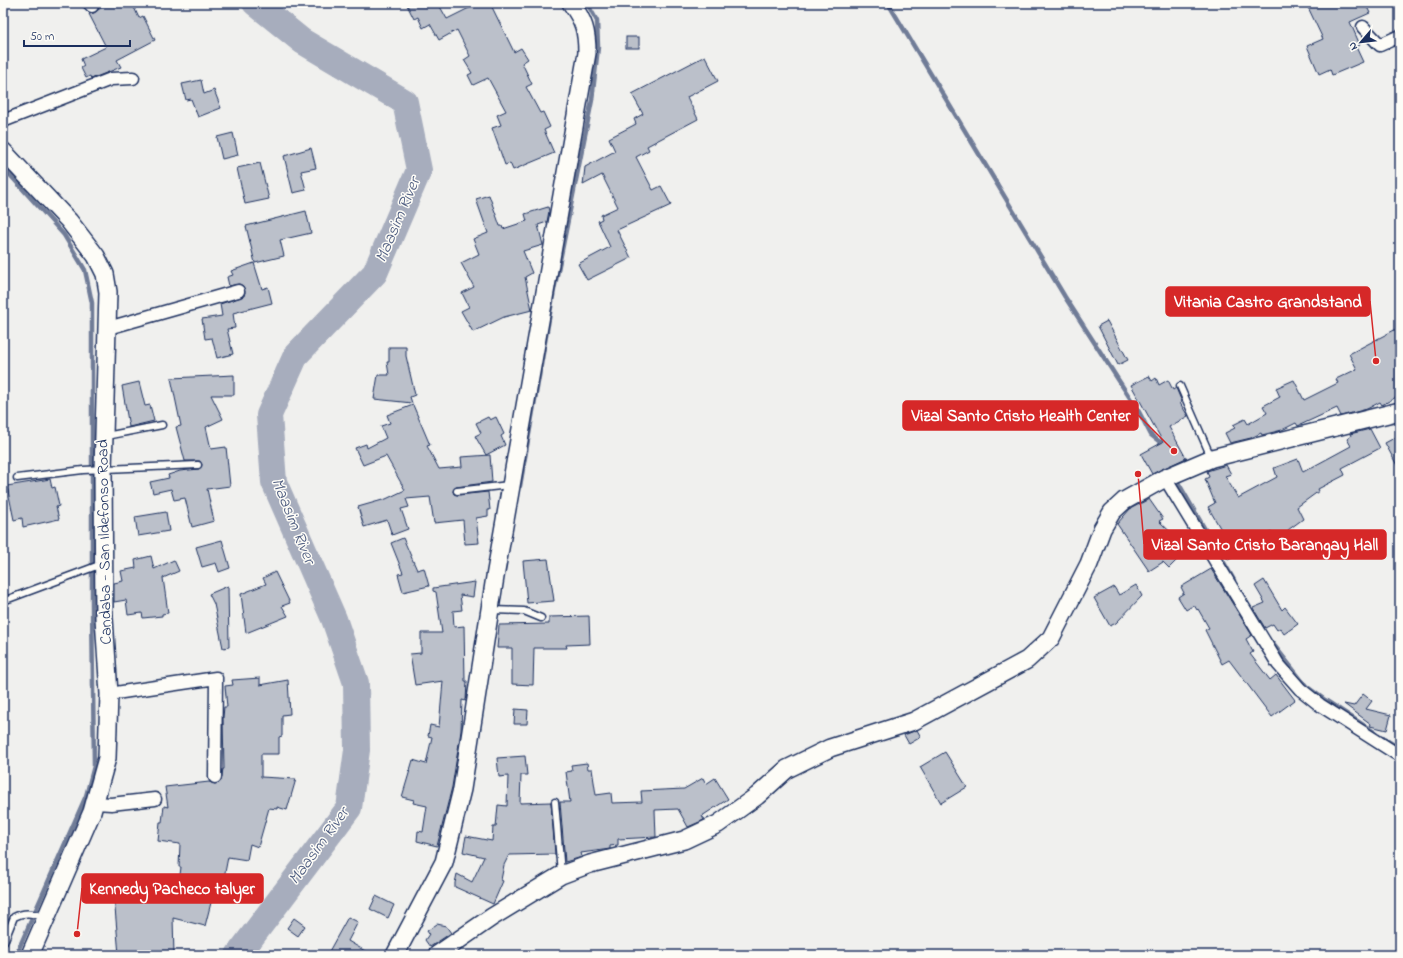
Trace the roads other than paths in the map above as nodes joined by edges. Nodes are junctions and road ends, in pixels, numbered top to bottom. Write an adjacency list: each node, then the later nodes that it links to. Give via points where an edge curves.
1 (571, 3): 18 (street, via 587,33 587,53)
2 (1362, 27): 3 (street, via 1380,45)
3 (1400, 36)
4 (133, 78): 5 (street, via 111,79)
5 (3, 121)
6 (3, 151): 8 (street, Candaba - San Ildefonso Road, via 69,221 96,256 105,274 108,292)
7 (238, 291): 8 (street)
8 (108, 328): 12 (street, Candaba - San Ildefonso Road)
9 (1180, 386): 13 (lane)
10 (1400, 411): 13 (street)
11 (162, 425): 12 (lane)
12 (104, 436): 15 (street, Candaba - San Ildefonso Road)
13 (1212, 458): 17 (street)
14 (198, 465): 15 (lane)
15 (99, 470): 16 (lane); 20 (street, Candaba - San Ildefonso Road)
16 (17, 478)
17 (1165, 478): 25 (street, via 1278,664 1300,689 1320,705); 30 (street, via 1124,501 1112,512 1102,528 1089,564 1054,632 1028,660 914,721 830,748 787,769 757,796 718,824 684,840 590,864)
18 (511, 485): 19 (lane); 22 (street)
19 (457, 491)
20 (100, 565): 21 (lane); 24 (street, Candaba - San Ildefonso Road)
21 (3, 601)
22 (490, 610): 23 (lane, via 524,611); 34 (street, via 462,789 444,862)
23 (541, 618)
24 (109, 694): 26 (street, via 216,678); 29 (street, Candaba - San Ildefonso Road, via 107,758)
25 (1400, 756)
26 (215, 777)
27 (155, 799): 29 (street, via 111,804)
28 (555, 802): 30 (lane)
29 (96, 803): 31 (street, Candaba - San Ildefonso Road)
30 (561, 875): 35 (street, via 492,917)
31 (42, 916): 32 (lane, via 30,912 14,917); 33 (street, Candaba - San Ildefonso Road)
32 (4, 942)
33 (30, 955)
34 (395, 955)
35 (437, 955)

